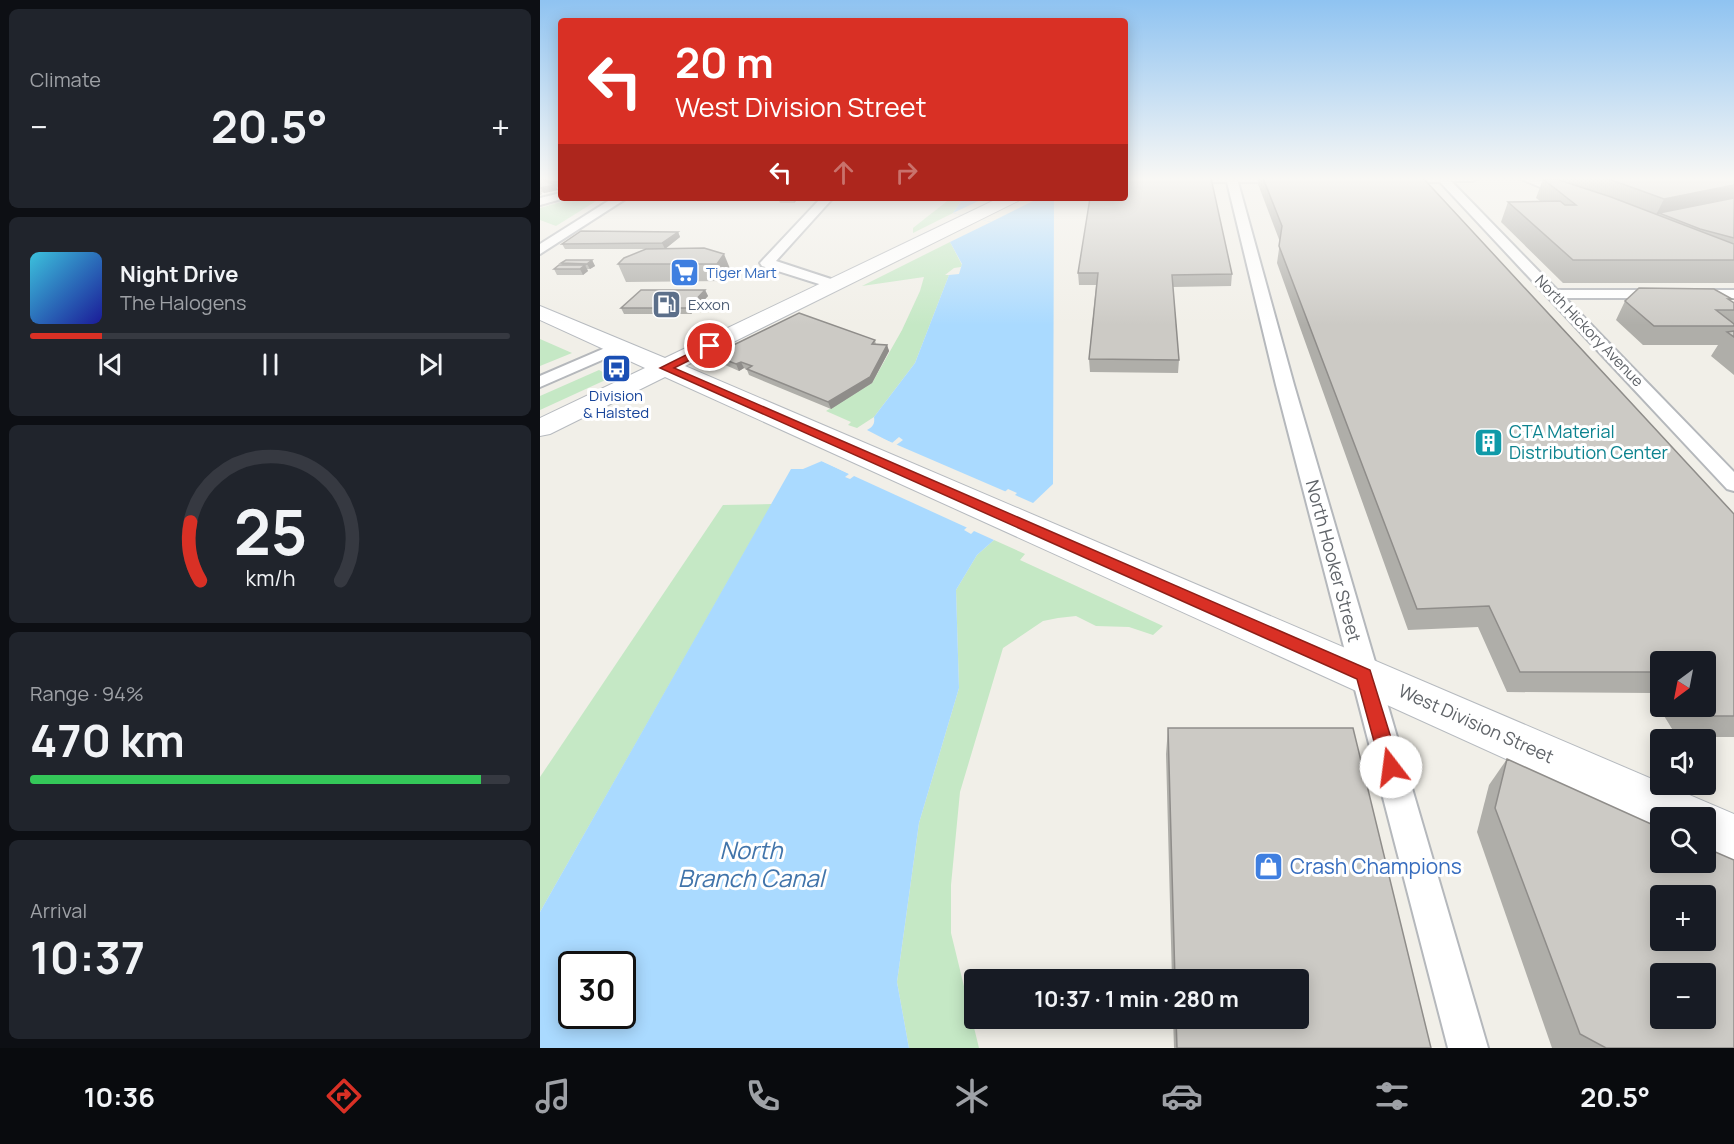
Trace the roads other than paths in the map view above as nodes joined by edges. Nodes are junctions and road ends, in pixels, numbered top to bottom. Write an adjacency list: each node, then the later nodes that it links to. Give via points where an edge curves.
1 (576, 227): 6 (street)
2 (800, 227): 7 (street, via 767,263)
3 (953, 227): 7 (main road)
4 (1244, 227): 16 (street, North Hooker Street)
5 (1489, 227): 8 (street, North Hickory Avenue)
6 (540, 250)
7 (835, 285): 12 (main road)
8 (1554, 294): 9 (street); 15 (street, North Hickory Avenue)
9 (1734, 294)
10 (540, 312): 11 (main road, West Division Street)
11 (620, 347): 12 (main road, West Division Street); 13 (street)
12 (665, 368): 14 (main road); 16 (main road, West Division Street)
13 (540, 382)
14 (540, 428)
15 (1734, 484)
16 (1364, 675): 17 (main road, West Division Street); 20 (street, North Hooker Street)
17 (1663, 807)
18 (1716, 830): 19 (main road)
19 (1734, 838)
20 (1468, 1048)

